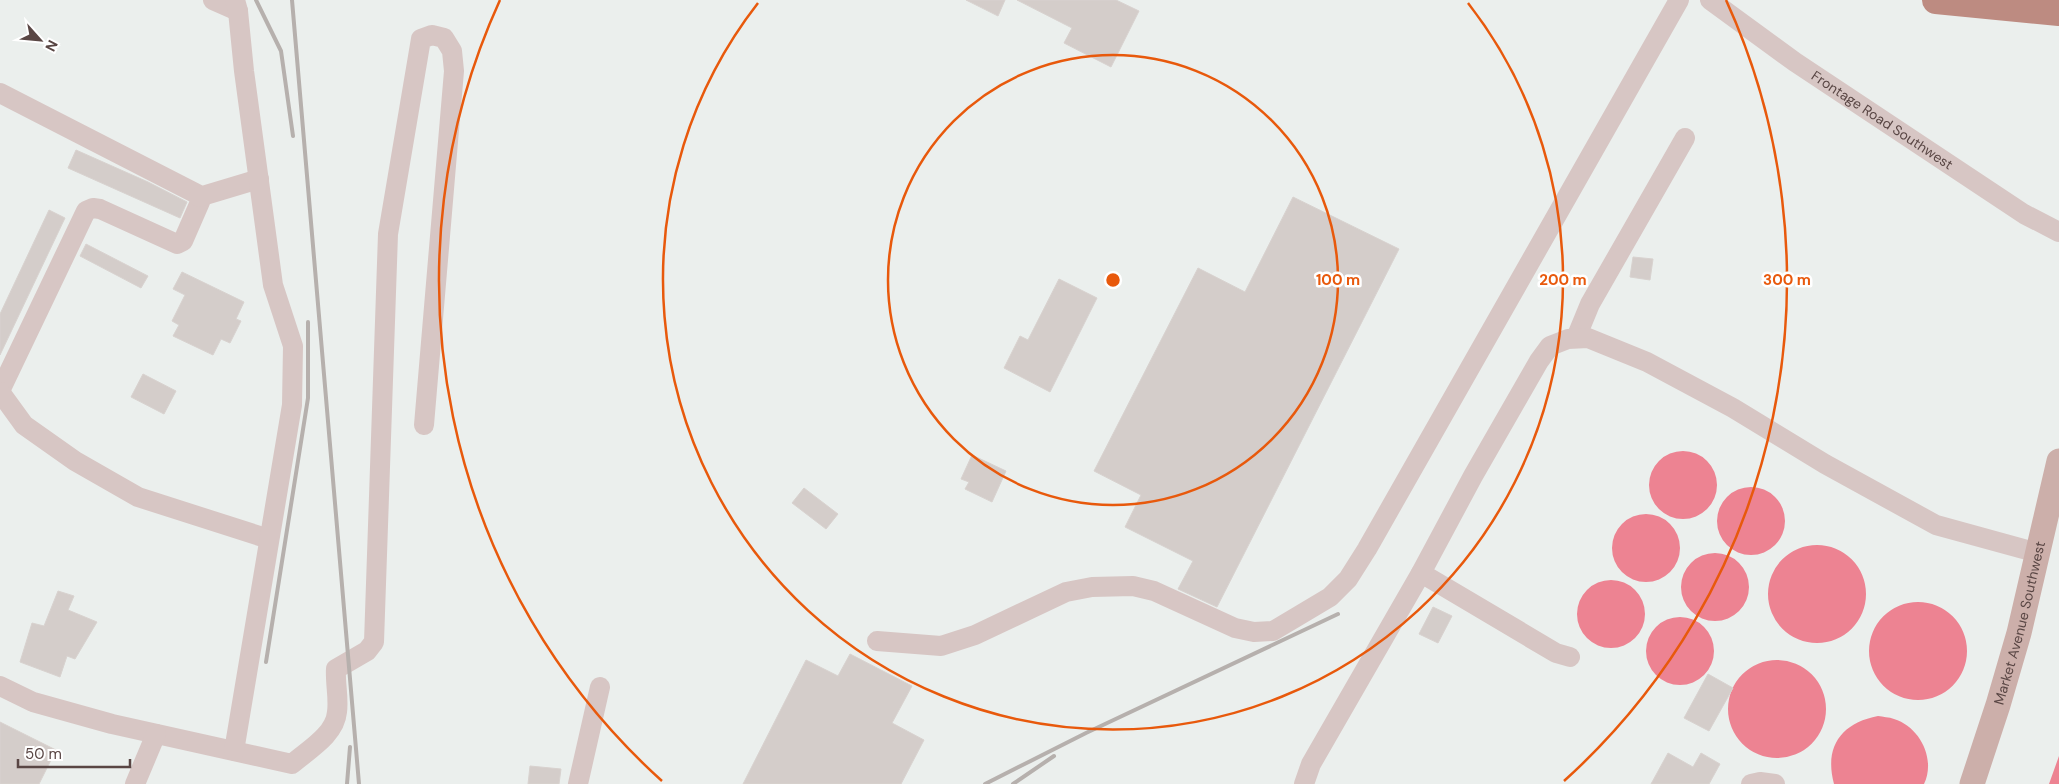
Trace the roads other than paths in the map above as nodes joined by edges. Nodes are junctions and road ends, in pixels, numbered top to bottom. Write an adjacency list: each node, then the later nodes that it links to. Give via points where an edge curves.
1 (214, 0): 5 (street)
2 (1679, 0): 19 (street, via 1367,549 1348,579 1330,596 1273,631 1254,632 1235,628 1154,591 1133,586 1092,587 1066,592 975,635 941,646)
3 (1710, 0): 11 (street, Frontage Road Southwest, via 1796,62 2024,214)
4 (1936, 0): 6 (highway)
5 (236, 6): 9 (street)
6 (2059, 12)
7 (0, 93): 10 (street)
8 (1684, 138): 12 (street, via 1590,304)
9 (259, 179): 10 (street); 16 (street, via 274,285 293,346 292,406)
10 (199, 197): 13 (street, via 200,202 183,241 176,244 100,209 86,211)
11 (2059, 232)
12 (1576, 338): 17 (street, via 1588,338 1648,362 1936,525); 18 (street, via 1550,346 1539,361)
13 (0, 392): 16 (street, via 24,425 75,461 138,497)
14 (424, 425): 24 (street, via 454,71 452,51 444,38 432,35 421,39 388,234 374,642 367,651 336,669 337,712 334,724 324,738 292,764)
15 (2059, 462): 17 (main road, Market Avenue Southwest)
16 (269, 539): 24 (street)
17 (2038, 553): 30 (main road, Market Avenue Southwest, via 2014,651)
18 (1421, 573): 20 (street, via 1556,653); 27 (street, via 1311,764)
19 (877, 641)
20 (1570, 657)
21 (0, 686): 23 (street, via 33,702)
22 (600, 687): 26 (street)
23 (156, 734): 24 (street); 25 (street)
24 (234, 751)
25 (135, 784)
26 (578, 784)
27 (1304, 784)
28 (1751, 784): 29 (street)
29 (1775, 784)
30 (1972, 784)

